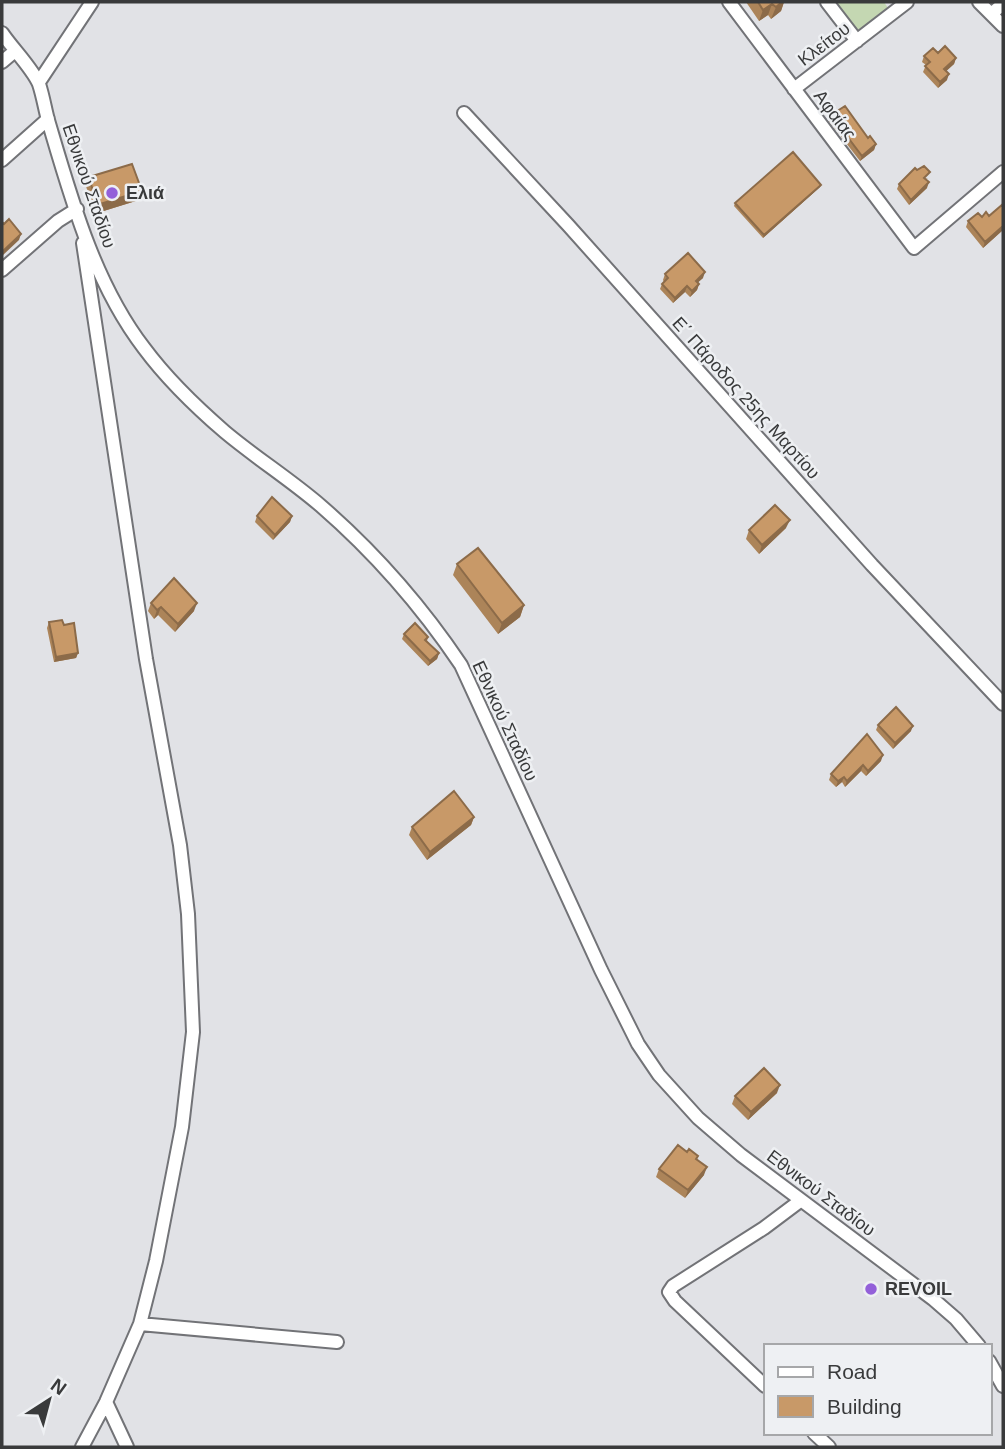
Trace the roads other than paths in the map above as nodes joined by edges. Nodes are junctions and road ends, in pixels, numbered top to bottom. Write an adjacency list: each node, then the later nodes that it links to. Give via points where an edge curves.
1 (92, 2): 14 (street)
2 (729, 2): 15 (street, Αφαίας)
3 (827, 2): 11 (street)
4 (907, 2): 7 (street, Κλείτου)
5 (979, 2): 8 (street)
6 (1003, 4): 8 (street)
7 (891, 6): 11 (street, Κλείτου)
8 (991, 14): 9 (street)
9 (1003, 26)
10 (2, 33): 12 (street)
11 (857, 41): 15 (street, Κλείτου)
12 (15, 51): 13 (street); 14 (street)
13 (2, 62)
14 (39, 82): 17 (street, Εθνικού Σταδίου)
15 (794, 89): 19 (street, Αφαίας, via 914,248)
16 (464, 113): 22 (street, Ε΄ Πάροδος 25ης Μαρτίου)
17 (48, 119): 18 (street); 20 (street, Εθνικού Σταδίου)
18 (2, 160)
19 (1002, 174)
20 (78, 214): 21 (street, via 58,221); 23 (street, Εθνικού Σταδίου, via 120,310 160,367 225,432 320,505 409,596 443,638 476,695 638,1044 698,1118); 24 (street, via 146,659 180,845 192,983 193,1032 184,1115)
21 (2, 271)
22 (1003, 704)
23 (800, 1201): 26 (street, Εθνικού Σταδίου, via 933,1299); 28 (street, via 669,1292)
24 (141, 1324): 25 (street); 30 (street)
25 (337, 1342)
26 (977, 1344)
27 (991, 1365): 29 (street)
28 (764, 1385)
29 (1003, 1386)
30 (106, 1402): 32 (street); 33 (street)
31 (816, 1435): 34 (street)
32 (82, 1447)
33 (127, 1447)
34 (829, 1447)

